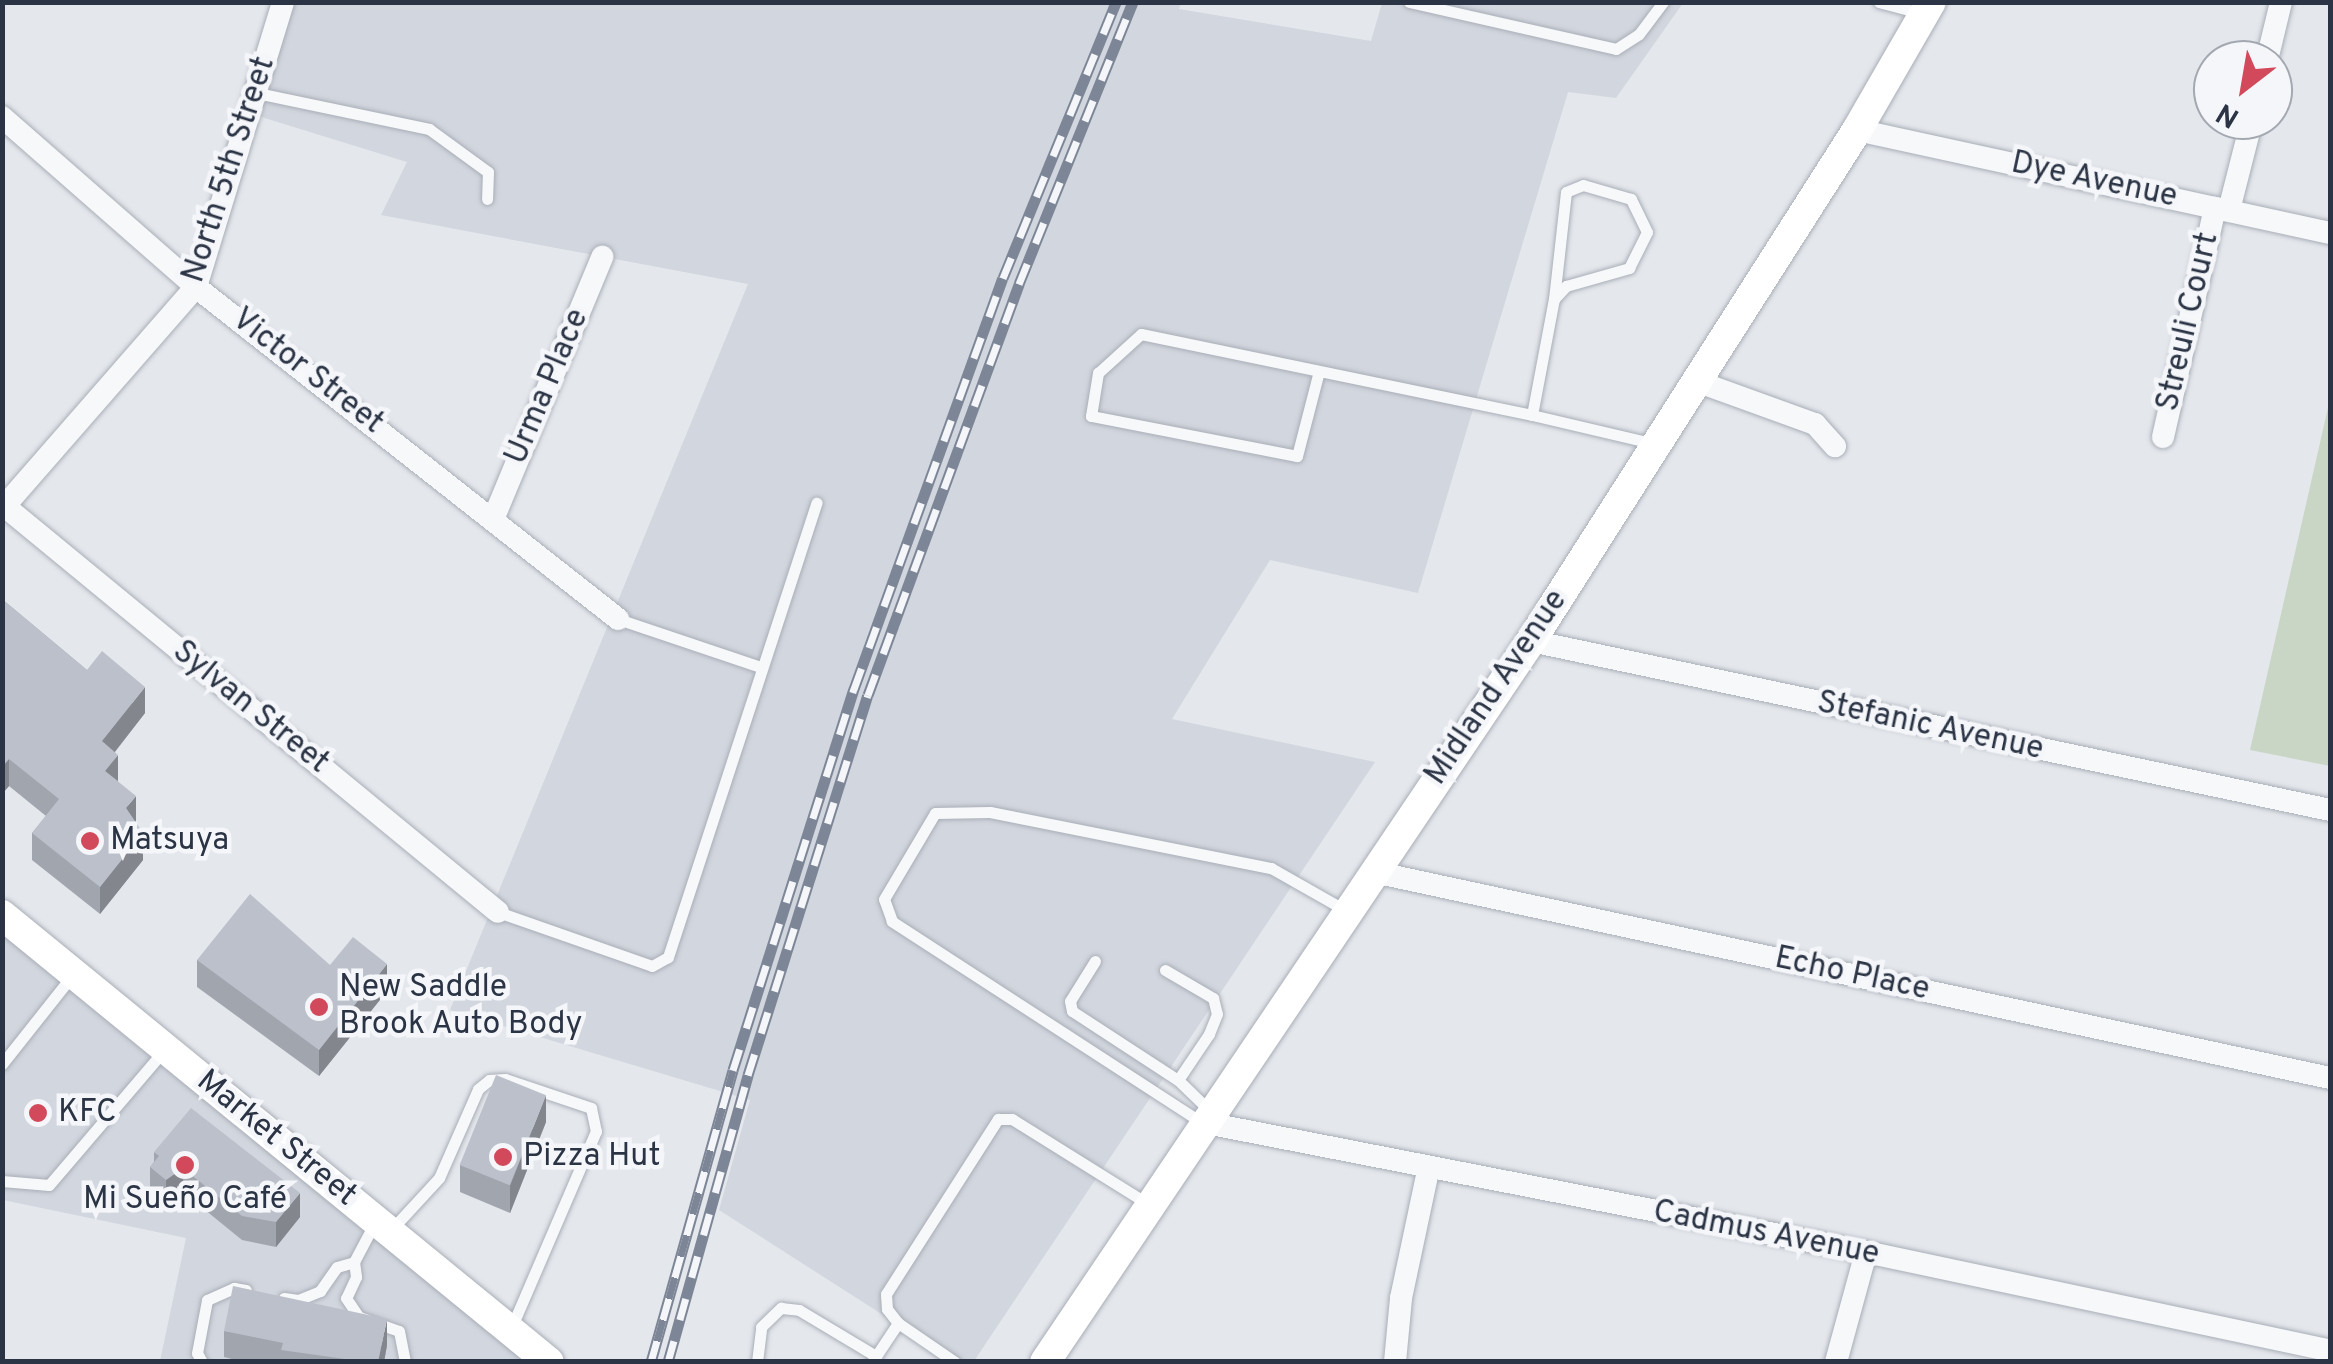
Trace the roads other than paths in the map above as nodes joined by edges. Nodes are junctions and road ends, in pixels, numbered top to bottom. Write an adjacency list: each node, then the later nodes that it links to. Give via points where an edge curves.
1 (283, 2): 8 (street, North 5th Street)
2 (1410, 2): 3 (lane, via 1616,49)
3 (1664, 2)
4 (1879, 2): 6 (lane)
5 (2282, 2): 7 (street)
6 (1927, 8): 10 (street, Midland Avenue)
7 (2272, 40)
8 (256, 93): 12 (lane, via 429,130 488,172); 16 (street, North 5th Street)
9 (2, 117): 16 (street, Victor Street)
10 (1857, 130): 13 (street, Dye Avenue); 19 (street, Midland Avenue)
11 (2245, 140): 13 (street, Streuli Court)
12 (486, 199)
13 (2222, 209): 14 (street, Dye Avenue); 21 (street, Streuli Court)
14 (2330, 234)
15 (602, 256): 26 (street, Urma Place)
16 (196, 287): 25 (street, North 5th Street); 26 (street, Victor Street)
17 (1554, 298): 17 (lane, via 1566,286 1629,268 1648,232 1631,200 1584,185 1566,192); 20 (lane)
18 (1318, 371): 18 (lane, via 1142,334 1098,372 1092,416 1298,456); 20 (lane)
19 (1696, 381): 22 (street, Midland Avenue); 23 (street, via 1815,424)
20 (1532, 415): 22 (lane)
21 (2163, 437)
22 (1656, 444): 28 (street, Midland Avenue)
23 (1835, 446)
24 (816, 503): 29 (lane)
25 (3, 506): 32 (street, Sylvan Street)
26 (494, 517): 27 (street, Victor Street)
27 (618, 618): 29 (lane)
28 (1531, 640): 30 (street, Stefanic Avenue); 31 (street, Midland Avenue)
29 (758, 666): 32 (lane, via 668,956 652,966)
30 (2330, 810)
31 (1374, 872): 33 (street, Midland Avenue); 40 (street, Echo Place)
32 (498, 912)
33 (1348, 912): 42 (street, Midland Avenue); 42 (lane, via 1271,868 990,812 935,813 884,899 892,921)
34 (2, 915): 37 (street, Market Street)
35 (1095, 961): 41 (lane, via 1070,1002 1072,1011)
36 (1165, 970): 41 (lane, via 1214,998 1217,1014)
37 (74, 974): 38 (street, Market Street); 39 (lane)
38 (166, 1048): 44 (lane, via 49,1186); 46 (street, Market Street)
39 (2, 1064)
40 (2330, 1078)
41 (1178, 1080): 42 (lane)
42 (1205, 1116): 43 (street, Cadmus Avenue); 45 (street, Midland Avenue)
43 (1428, 1170): 47 (street, Cadmus Avenue); 60 (street, via 1401,1298)
44 (2, 1181)
45 (1148, 1204): 49 (lane, via 1012,1119 998,1119 886,1294); 59 (street, Midland Avenue)
46 (383, 1226): 48 (lane); 50 (street, Market Street); 50 (lane, via 439,1178 478,1089 489,1080 505,1079 591,1108 596,1131)
47 (1866, 1252): 51 (street, Cadmus Avenue); 61 (street)
48 (354, 1262): 54 (lane, via 337,1266 320,1291 298,1300 234,1288 208,1300 197,1353); 55 (lane, via 356,1277 346,1298 358,1317 399,1332)
49 (898, 1322): 52 (lane); 53 (lane)
50 (510, 1330): 56 (street, Market Street)
51 (2330, 1351)
52 (940, 1357): 58 (lane)
53 (874, 1359): 57 (lane, via 799,1310 781,1308 762,1327)
54 (202, 1362)
55 (406, 1362)
56 (549, 1362)
57 (757, 1362)
58 (955, 1362)
59 (1046, 1362)
60 (1396, 1362)
61 (1836, 1362)

